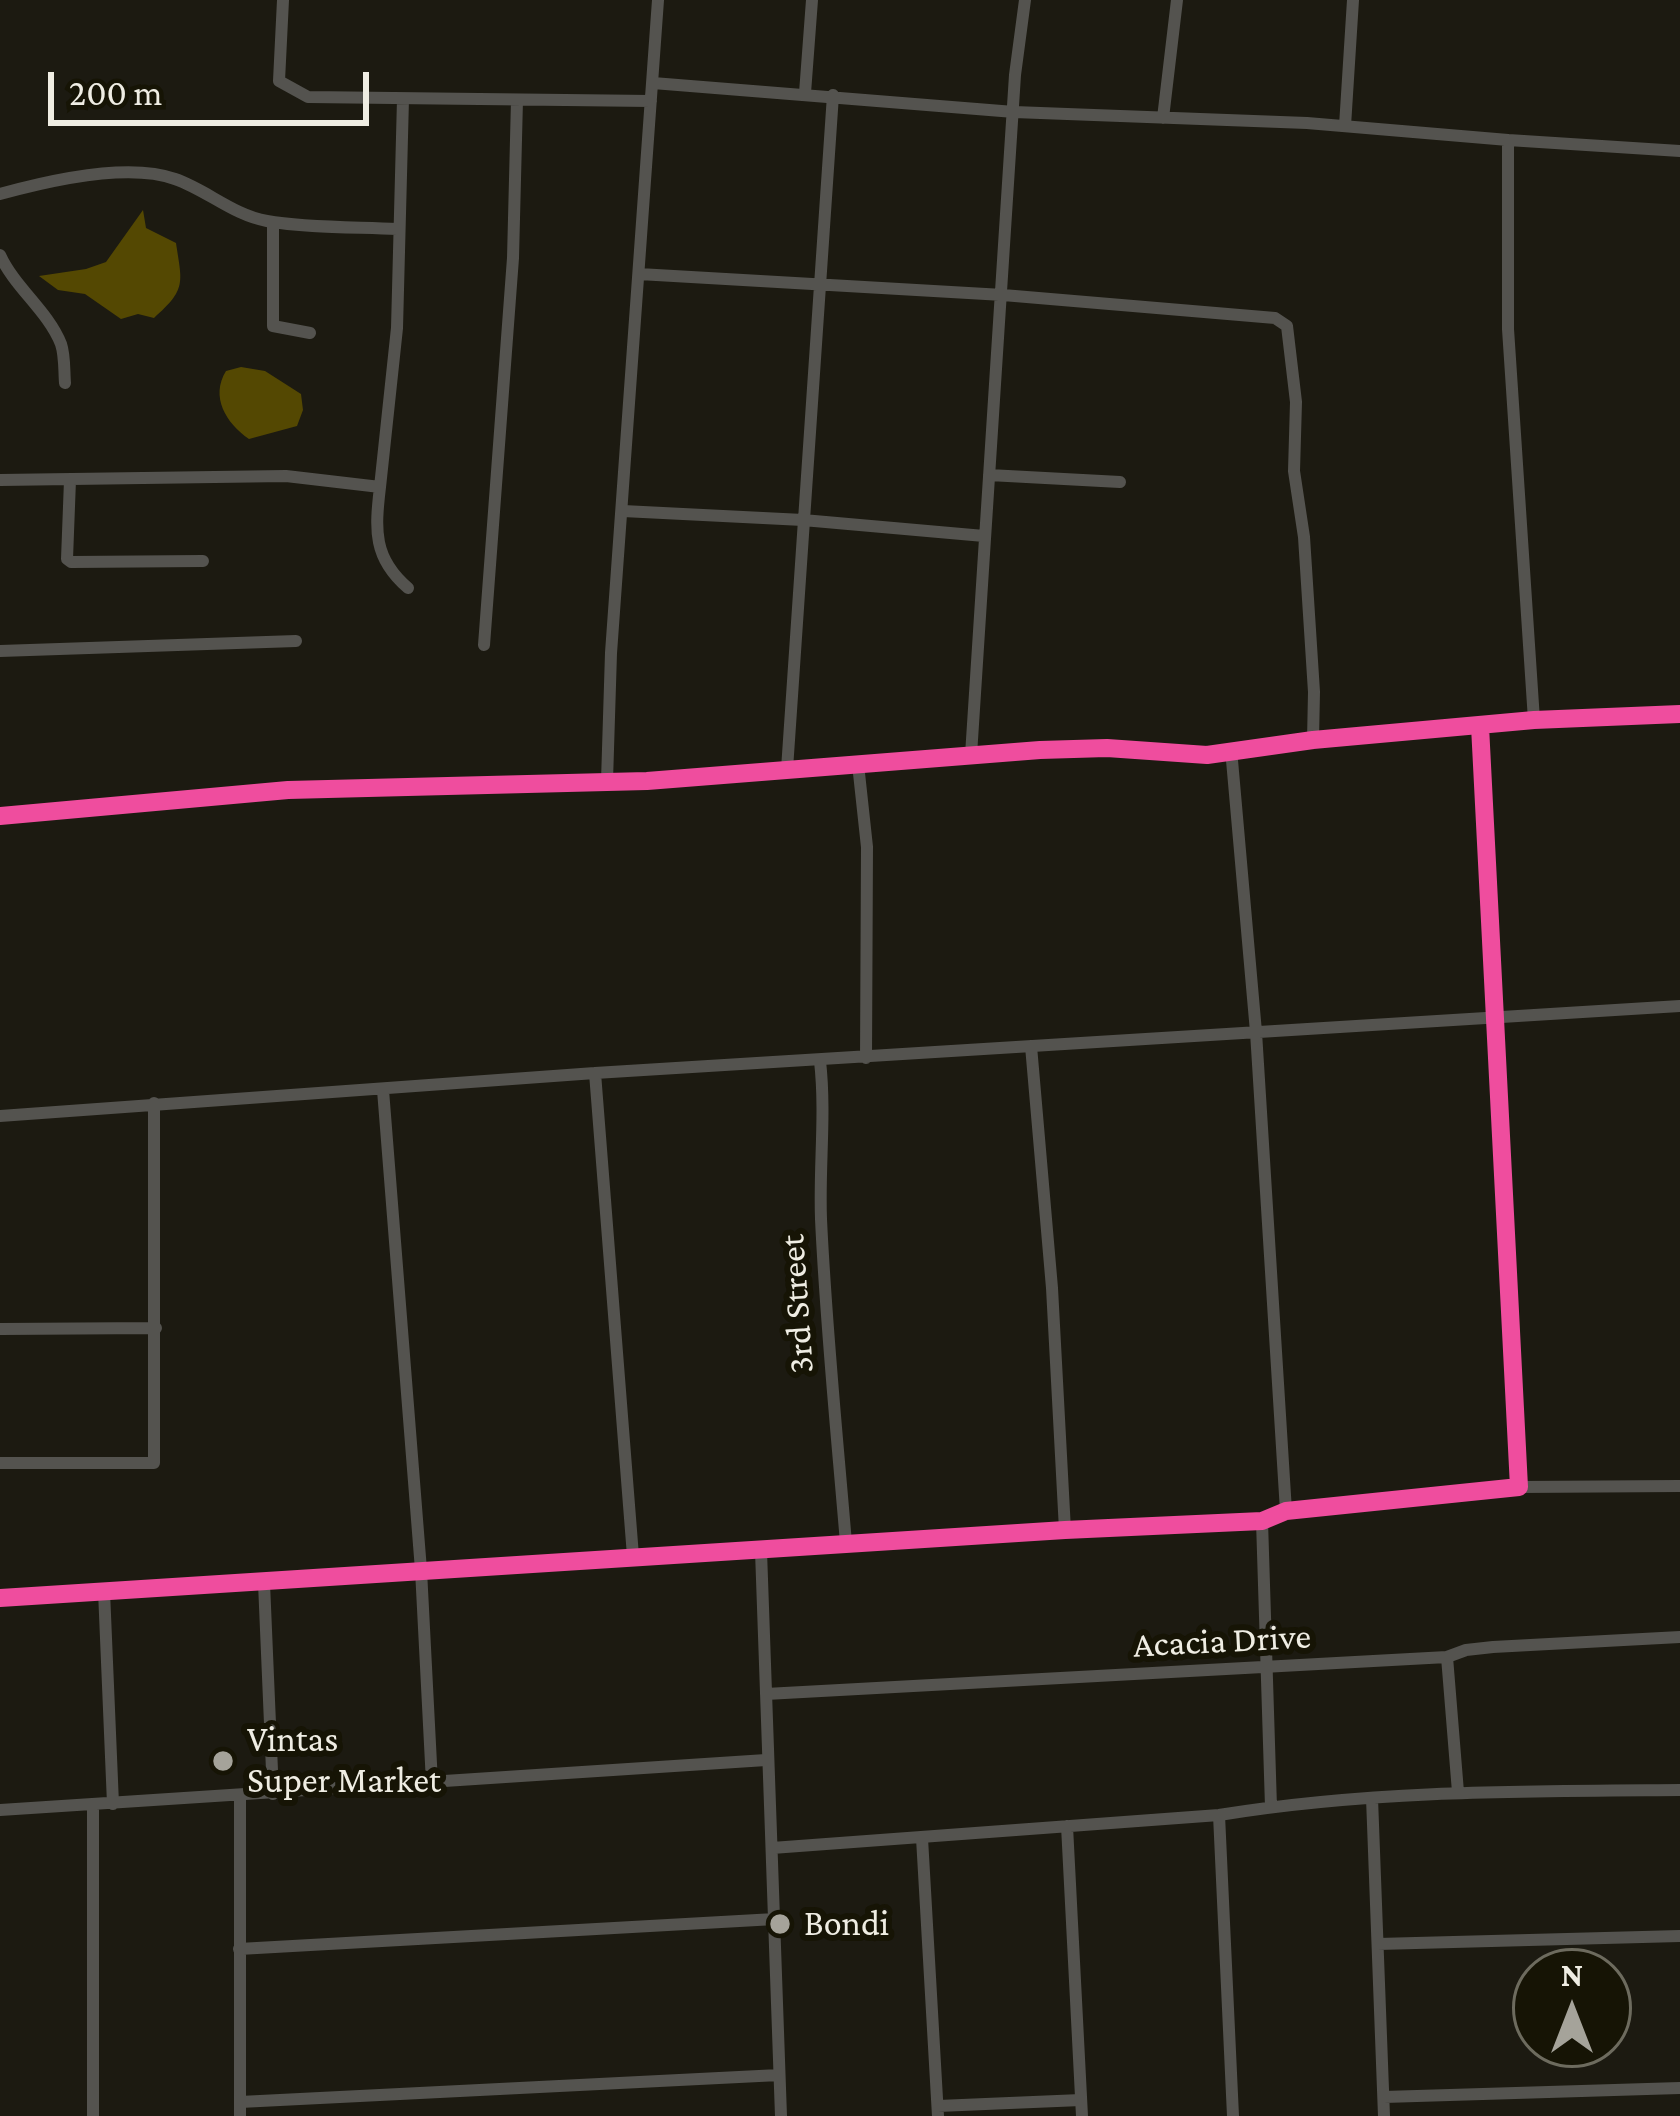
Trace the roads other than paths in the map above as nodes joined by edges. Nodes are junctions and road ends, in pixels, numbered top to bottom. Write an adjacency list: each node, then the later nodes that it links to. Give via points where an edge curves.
1 (283, 0): 10 (street, via 278,81 308,98)
2 (658, 0): 7 (street)
3 (812, 0): 8 (street)
4 (1025, 0): 13 (street)
5 (1177, 0): 14 (street)
6 (1353, 0): 15 (street)
7 (653, 83): 8 (street); 12 (street)
8 (806, 93): 9 (street)
9 (833, 95): 13 (street); 23 (street)
10 (403, 98): 11 (street); 20 (street)
11 (517, 100): 12 (street); 38 (street)
12 (651, 101): 22 (street)
13 (1014, 112): 14 (street); 24 (street)
14 (1162, 118): 15 (street)
15 (1345, 125): 16 (street)
16 (1508, 140): 17 (street); 41 (street, via 1508,329)
17 (1680, 151)
18 (0, 194): 19 (street, via 59,179 158,174)
19 (273, 222): 20 (street); 25 (street, via 272,326)
20 (398, 230): 31 (street, via 398,328)
21 (0, 255): 26 (street, via 62,348)
22 (639, 274): 23 (street); 32 (street)
23 (818, 287): 24 (street); 33 (street)
24 (1003, 296): 27 (street); 43 (street, via 1275,318 1287,326)
25 (310, 333)
26 (65, 383)
27 (989, 475): 30 (street); 34 (street)
28 (0, 480): 29 (street)
29 (70, 480): 31 (street, via 286,476); 35 (street, via 71,562)
30 (1120, 482)
31 (380, 487): 36 (street, via 381,558)
32 (623, 511): 33 (street); 48 (street)
33 (803, 520): 34 (street); 47 (street)
34 (984, 536): 45 (street)
35 (202, 561)
36 (409, 588)
37 (296, 640): 39 (street)
38 (484, 645)
39 (0, 651)
40 (1680, 714): 41 (street)
41 (1534, 720): 42 (street)
42 (1480, 726): 43 (street); 51 (street)
43 (1313, 740): 44 (street)
44 (1231, 749): 45 (street); 52 (street)
45 (971, 755): 46 (street)
46 (858, 764): 47 (street); 54 (street, via 867,847)
47 (787, 769): 48 (street)
48 (607, 781): 49 (street, via 287,790)
49 (0, 816)
50 (1680, 1006): 51 (street)
51 (1494, 1018): 52 (street); 64 (street)
52 (1256, 1032): 53 (street); 65 (street)
53 (1031, 1046): 54 (street); 67 (street)
54 (866, 1058): 55 (street)
55 (820, 1061): 56 (street); 68 (street, 3rd Street, via 826,1321)
56 (595, 1073): 57 (street); 70 (street)
57 (383, 1090): 58 (street); 71 (street)
58 (154, 1103): 59 (street); 60 (street)
59 (0, 1116)
60 (156, 1328): 61 (street); 62 (street, via 154,1463)
61 (0, 1329)
62 (0, 1463)
63 (1680, 1486): 64 (street)
64 (1519, 1487): 65 (street)
65 (1286, 1510): 66 (street)
66 (1262, 1521): 67 (street); 77 (street)
67 (1065, 1530): 68 (street)
68 (846, 1543): 69 (street)
69 (760, 1551): 70 (street); 78 (street)
70 (633, 1556): 71 (street)
71 (421, 1570): 72 (street); 80 (street)
72 (264, 1583): 73 (street); 83 (street)
73 (104, 1591): 74 (street); 86 (street)
74 (0, 1598)
75 (1680, 1637): 76 (street, Acacia Drive, via 1493,1647)
76 (1447, 1657): 77 (street, Acacia Drive); 82 (street)
77 (1266, 1669): 78 (street, Acacia Drive); 88 (street)
78 (766, 1694): 79 (street)
79 (766, 1760): 80 (street); 93 (street)
80 (432, 1783): 83 (street)
81 (1680, 1790): 82 (street)
82 (1459, 1792): 85 (street)
83 (273, 1794): 84 (street)
84 (240, 1796): 86 (street); 97 (street)
85 (1372, 1798): 88 (street); 96 (street)
86 (113, 1804): 87 (street)
87 (93, 1805): 89 (street); 104 (street)
88 (1271, 1807): 90 (street)
89 (0, 1810)
90 (1219, 1815): 91 (street); 107 (street)
91 (1067, 1826): 92 (street); 101 (street)
92 (922, 1838): 93 (street); 103 (street)
93 (772, 1848): 94 (street)
94 (775, 1919): 97 (street); 98 (street)
95 (1680, 1936): 96 (street)
96 (1378, 1944): 100 (street)
97 (239, 1949): 102 (street)
98 (779, 2075): 102 (street); 105 (street)
99 (1680, 2088): 100 (street)
100 (1384, 2097): 108 (street)
101 (1081, 2100): 103 (street); 106 (street)
102 (240, 2109)
103 (938, 2111)
104 (93, 2116)
105 (781, 2116)
106 (1082, 2116)
107 (1233, 2116)
108 (1384, 2116)

